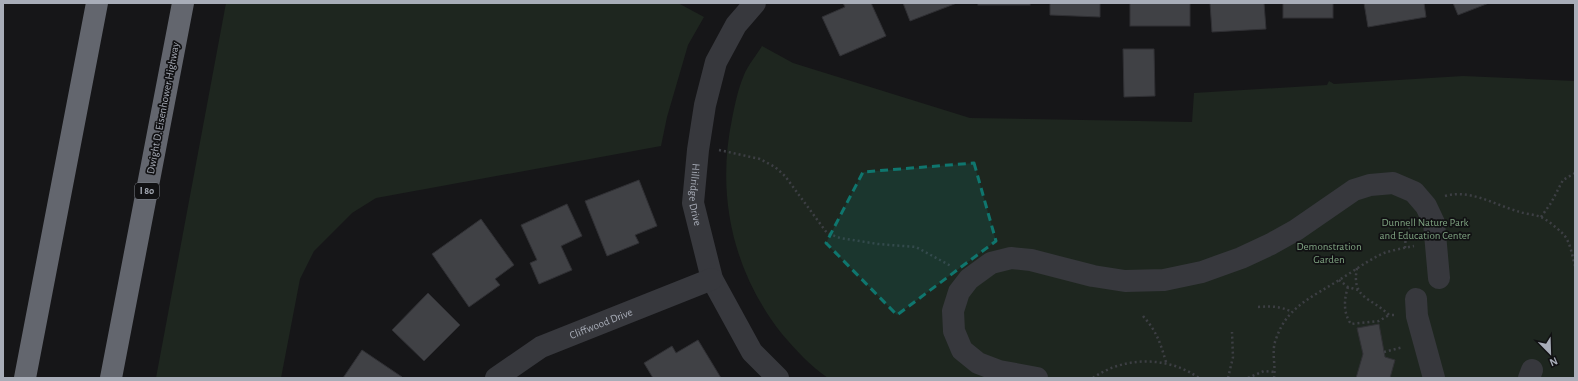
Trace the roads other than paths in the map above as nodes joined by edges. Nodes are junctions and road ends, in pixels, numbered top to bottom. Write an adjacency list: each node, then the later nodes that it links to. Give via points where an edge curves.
1 (97, 3): 7 (highway)
2 (183, 3): 8 (highway, Dwight D. Eisenhower Highway / I 80)
3 (755, 3): 5 (street, Hillridge Drive, via 736,25 716,62 705,105 693,203)
4 (1439, 278): 11 (street, via 1434,223 1426,206 1414,192 1393,183 1370,185 1354,190 1296,230 1253,252 1202,272 1164,280 1125,281 1011,258 992,263 969,279 959,292 953,311 954,331 962,350 978,363 999,371)
5 (712, 279): 9 (street, Cliffwood Drive, via 541,347); 10 (street, Hillridge Drive, via 752,352)
6 (1416, 299): 12 (street, via 1417,316)
7 (25, 378)
8 (111, 378)
9 (496, 378)
10 (778, 378)
11 (1037, 378)
12 (1434, 378)

